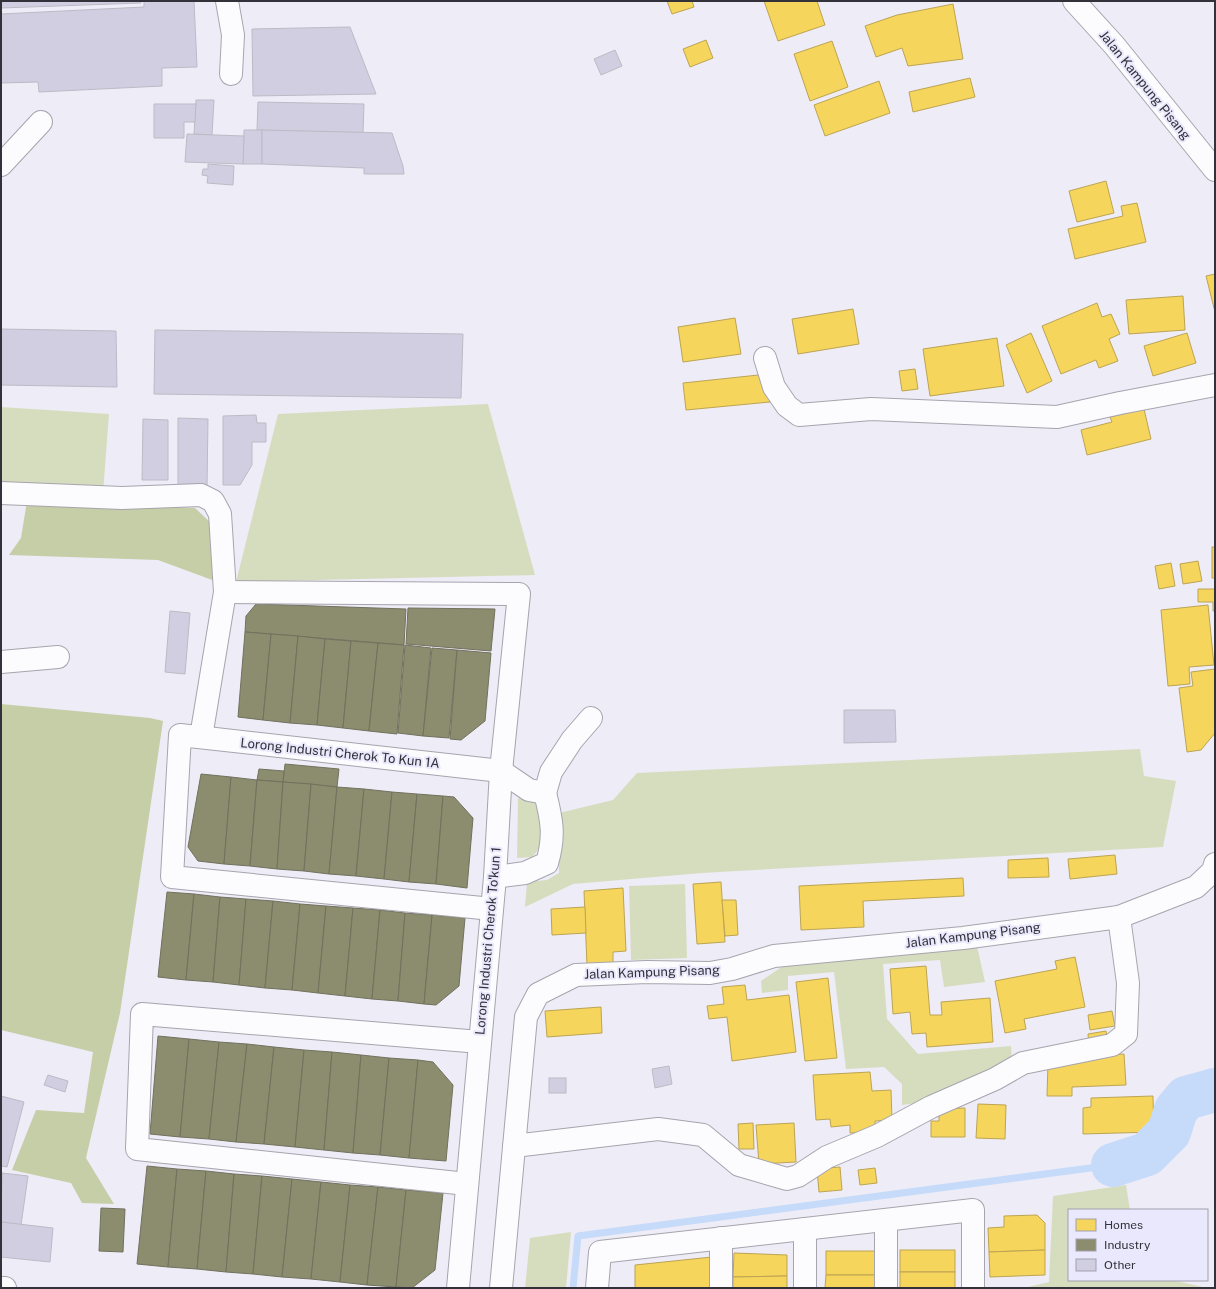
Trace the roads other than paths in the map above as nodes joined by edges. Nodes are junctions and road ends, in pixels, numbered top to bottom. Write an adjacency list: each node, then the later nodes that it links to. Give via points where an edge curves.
1 (226, 1): 3 (street, via 233,35)
2 (1074, 1): 6 (street, Jalan Kampung Pisang, via 1114,45)
3 (231, 74)
4 (41, 122): 5 (street)
5 (1, 165)
6 (1215, 170)
7 (765, 358): 8 (street, via 774,387 787,406 799,415 871,409 1057,417)
8 (1215, 385)
9 (1, 493): 10 (street, via 122,498 201,495 213,501 220,514)
10 (225, 592): 14 (street); 15 (street, Lorong Industri Cherok To'kun 1, via 519,594)
11 (58, 657): 12 (street)
12 (1, 662)
13 (592, 718): 16 (street, via 572,740 551,772)
14 (190, 736): 15 (street, Lorong Industri Cherok To Kun 1A); 19 (street, via 172,877)
15 (501, 771): 16 (street, via 529,790); 18 (street, Lorong Industri Cherok To'kun 1)
16 (545, 794): 18 (street, via 552,831 552,846 547,863 525,873)
17 (1215, 864): 20 (street, Jalan Kampung Pisang, via 1213,871 1196,887)
18 (494, 877): 19 (street, Lorong Industri Cherok To'kun 1)
19 (492, 909): 21 (street, Lorong Industri Cherok To'kun 1)
20 (1119, 917): 22 (street, Jalan Kampung Pisang, via 963,938 774,956 710,973 576,975 538,994 526,1017); 22 (street, via 1128,982 1126,1034 1112,1045 1023,1063 877,1136 827,1157 798,1176 787,1179 739,1165 703,1134 658,1129)
21 (480, 1042): 23 (street, Lorong Industri Cherok To'kun 1); 23 (street, via 142,1014 137,1149)
22 (514, 1146): 30 (street, Jalan Kampung Pisang)
23 (467, 1184): 29 (street, Lorong Industri Cherok To'kun 1)
24 (886, 1220): 25 (street); 34 (street); 35 (street, via 973,1210)
25 (805, 1229): 26 (street); 33 (street)
26 (721, 1238): 31 (street, via 600,1252); 32 (street)
27 (1, 1288): 28 (street)
28 (5, 1288)
29 (458, 1288)
30 (501, 1288)
31 (597, 1288)
32 (721, 1288)
33 (805, 1288)
34 (886, 1288)
35 (973, 1288)

